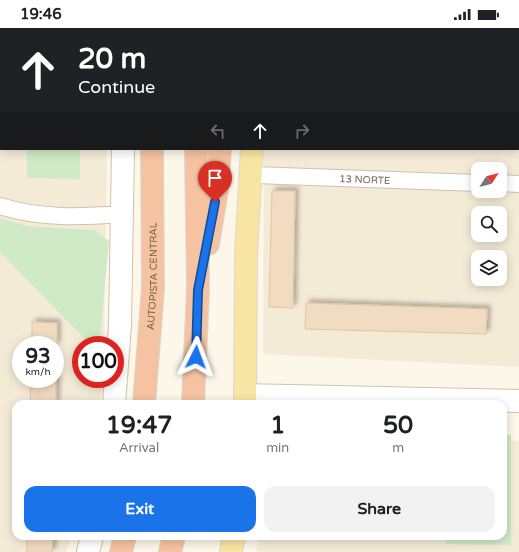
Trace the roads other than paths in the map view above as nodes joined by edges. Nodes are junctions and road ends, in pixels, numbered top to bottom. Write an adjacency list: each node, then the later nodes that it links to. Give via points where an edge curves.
1 (123, 150): 12 (main road)
2 (152, 150): 16 (highway, AUTOPISTA CENTRAL, via 153,288)
3 (196, 150): 14 (highway)
4 (220, 150): 14 (highway, via 209,240)
5 (238, 150): 13 (main road)
6 (252, 150): 7 (main road)
7 (252, 175): 8 (street, 13 NORTE); 13 (main road)
8 (471, 183)
9 (507, 183): 10 (street)
10 (519, 184)
11 (0, 206): 12 (street, via 36,215 61,217)
12 (123, 214): 15 (main road, via 120,325)
13 (246, 254): 18 (main road)
14 (198, 290): 17 (highway)
15 (114, 400)
16 (144, 400)
17 (193, 400)
18 (245, 400)
19 (507, 401): 20 (main road)
20 (519, 401)
21 (91, 540): 25 (main road)
22 (124, 540): 26 (highway)
23 (173, 540): 27 (highway)
24 (233, 540): 28 (main road)
25 (88, 552)
26 (121, 552)
27 (170, 552)
28 (231, 552)

